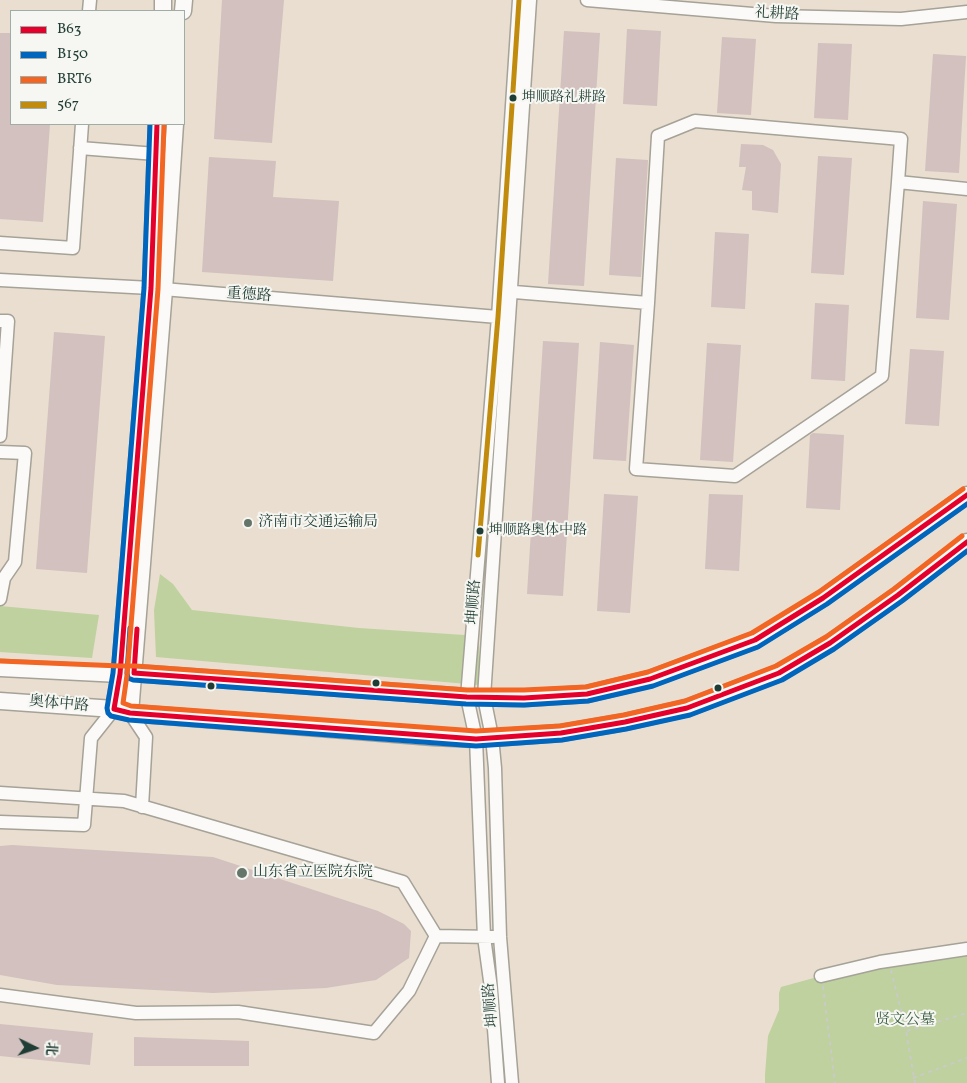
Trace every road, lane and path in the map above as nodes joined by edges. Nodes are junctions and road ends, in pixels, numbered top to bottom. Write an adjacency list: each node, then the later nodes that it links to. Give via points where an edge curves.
1 (518, 0): 15 (street, 坤顺路)
2 (530, 0): 15 (street, 坤顺路)
3 (586, 0): 4 (street, 礼耕路, via 776,16 901,19)
4 (967, 12)
5 (82, 125): 8 (street)
6 (157, 125): 9 (main road)
7 (175, 125): 14 (main road)
8 (80, 148): 9 (street); 12 (street, via 73,248)
9 (156, 154): 14 (main road)
10 (898, 182): 11 (street); 16 (street, via 901,139 695,121 658,136); 16 (street, via 882,376 735,476 636,469)
11 (967, 189)
12 (0, 243)
13 (0, 280): 14 (street, 重德路)
14 (157, 289): 17 (street, 重德路); 25 (main road)
15 (505, 291): 16 (street); 17 (street, 坤顺路); 27 (street, 坤顺路)
16 (648, 303)
17 (498, 317): 26 (street, 坤顺路)
18 (0, 321): 19 (street, via 8,321)
19 (0, 436)
20 (0, 452): 23 (street, via 25,453 15,562 4,578)
21 (967, 496): 27 (main road, via 823,598 755,640 650,679 587,694)
22 (967, 542): 30 (main road, 奥体中路, via 830,643 779,673 687,708 625,722 561,733)
23 (0, 599)
24 (0, 668): 25 (main road)
25 (127, 673): 26 (main road); 29 (main road)
26 (467, 697): 27 (main road); 31 (street, 坤顺路)
27 (484, 697): 30 (street, 坤顺路)
28 (0, 700): 29 (main road, 奥体中路)
29 (122, 711): 31 (main road, 奥体中路); 33 (street, via 91,738); 34 (street, via 146,736)
30 (492, 737): 31 (main road, 奥体中路); 38 (street, 坤顺路)
31 (476, 738): 37 (street, 坤顺路)
32 (0, 793): 33 (street)
33 (86, 799): 34 (street, via 124,801); 35 (street, via 84,825)
34 (142, 806): 36 (street, via 404,882)
35 (0, 822)
36 (436, 936): 37 (street); 42 (street, via 409,991 374,1033 238,1012 136,1013)
37 (484, 937): 38 (street); 47 (street, 坤顺路)
38 (500, 937): 48 (street, 坤顺路)
39 (967, 949): 40 (street)
40 (889, 961): 41 (street); 44 (path)
41 (821, 976): 49 (path)
42 (0, 995)
43 (967, 1013): 44 (path)
44 (906, 1031): 46 (path)
45 (967, 1058): 46 (path)
46 (913, 1078): 50 (path)
47 (498, 1083)
48 (512, 1083)
49 (835, 1083)
50 (914, 1083)

